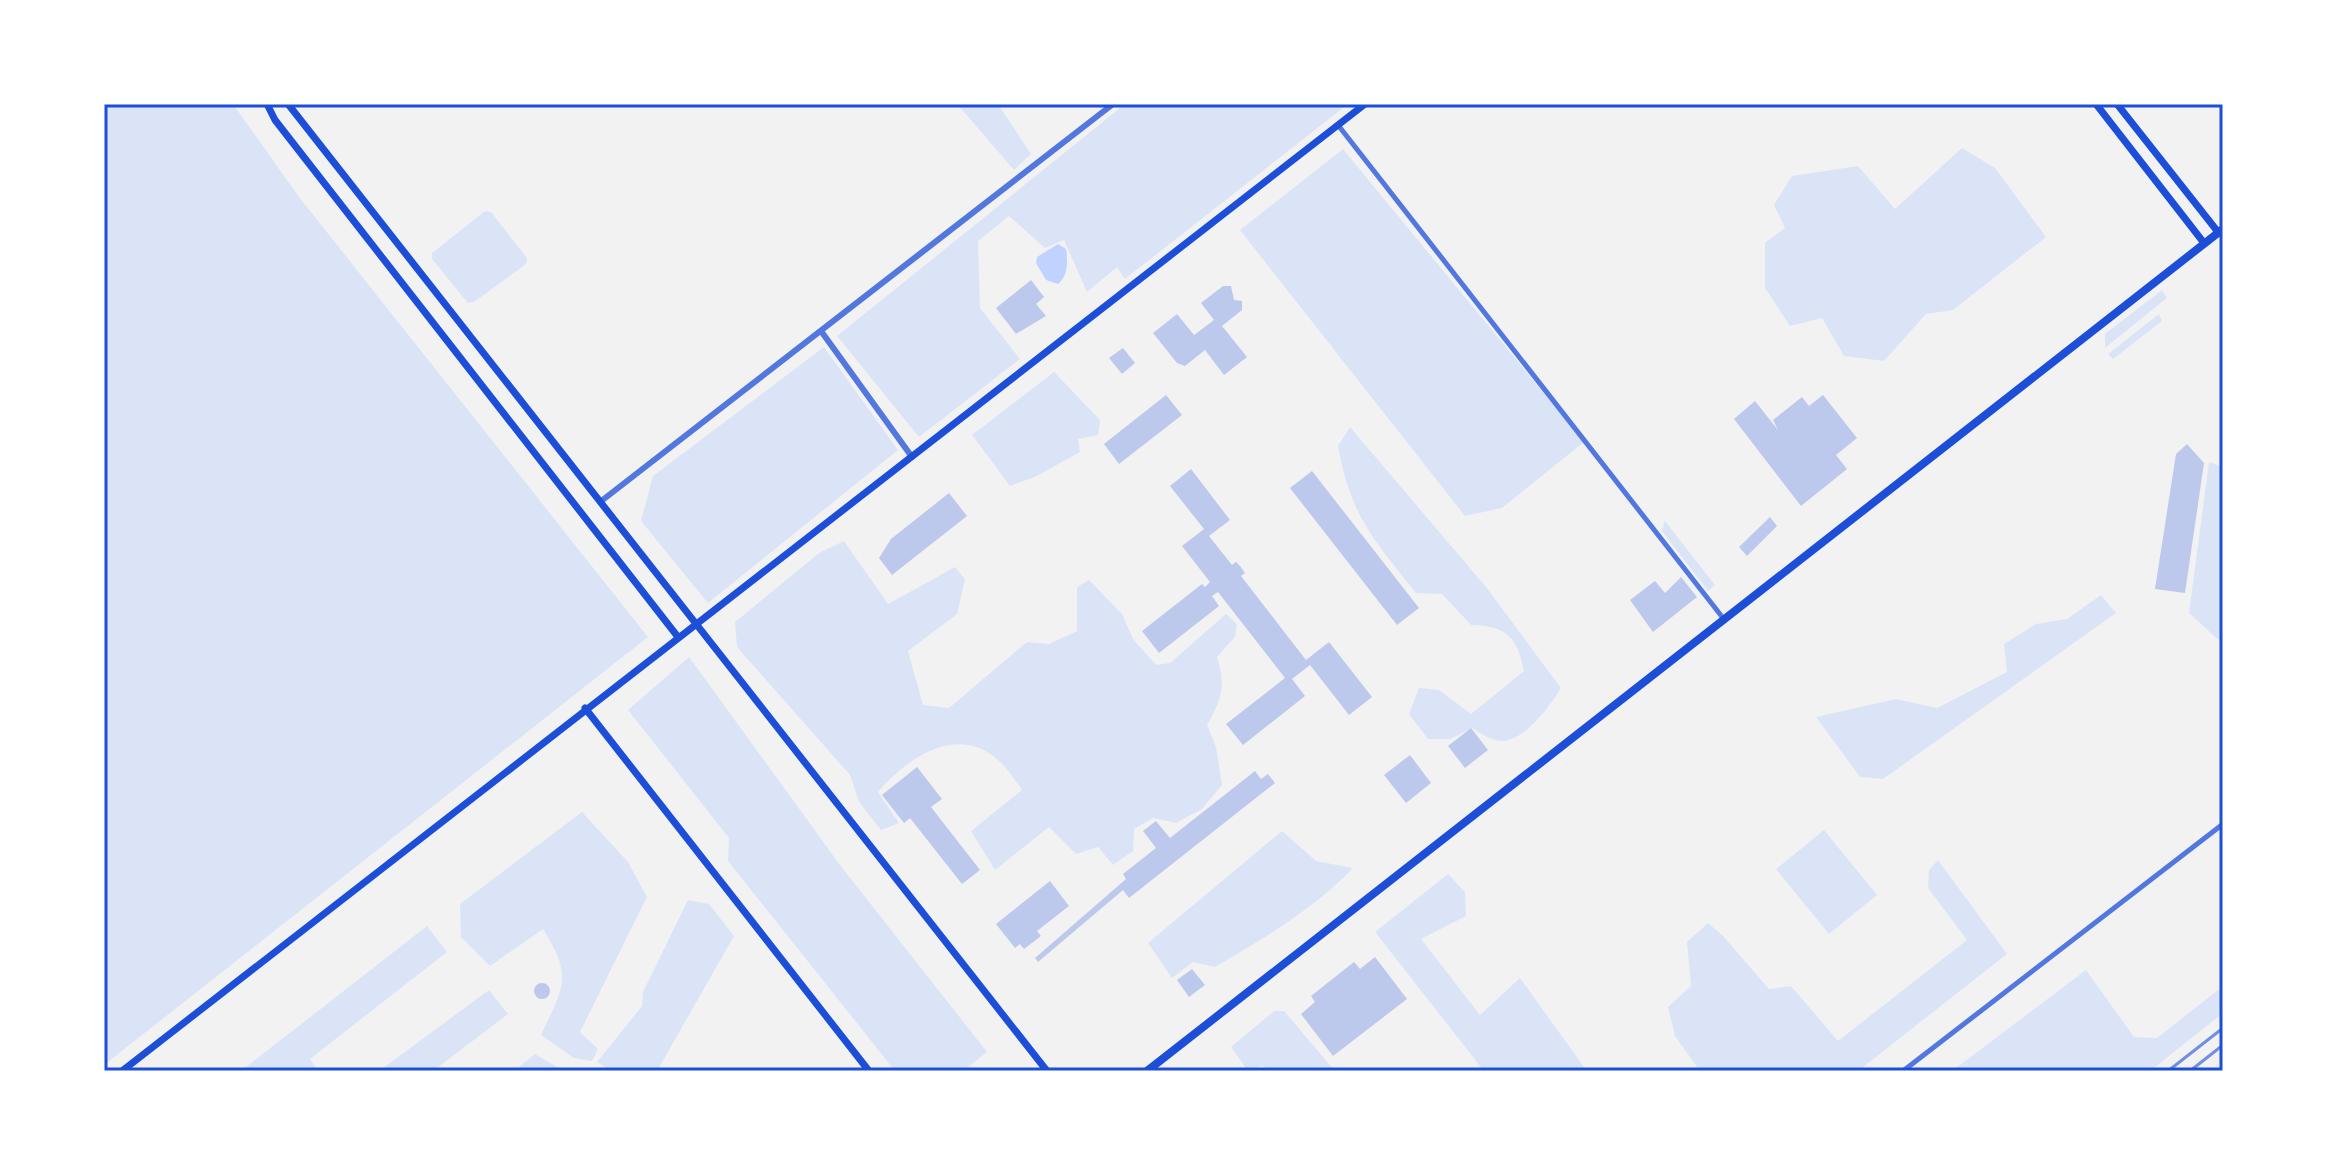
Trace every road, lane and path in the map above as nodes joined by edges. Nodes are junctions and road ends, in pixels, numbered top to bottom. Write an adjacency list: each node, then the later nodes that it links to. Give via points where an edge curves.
1 (267, 104): 13 (main road)
2 (288, 104): 12 (main road)
3 (1113, 104): 10 (street)
4 (1365, 104): 7 (main road)
5 (2096, 104): 9 (main road)
6 (2117, 104): 8 (main road)
7 (1338, 125): 11 (main road); 14 (street)
8 (2220, 230): 9 (main road)
9 (2204, 243): 14 (main road)
10 (821, 331): 11 (street); 12 (street)
11 (912, 457): 15 (main road)
12 (600, 502): 13 (main road); 15 (main road)
13 (585, 513): 16 (main road)
14 (1723, 618): 22 (main road)
15 (694, 623): 16 (main road); 21 (main road)
16 (678, 637): 17 (main road)
17 (585, 708): 19 (main road); 20 (main road)
18 (2223, 824): 23 (street)
19 (122, 1071)
20 (869, 1071)
21 (1047, 1071)
22 (1147, 1071)
23 (1903, 1071)

